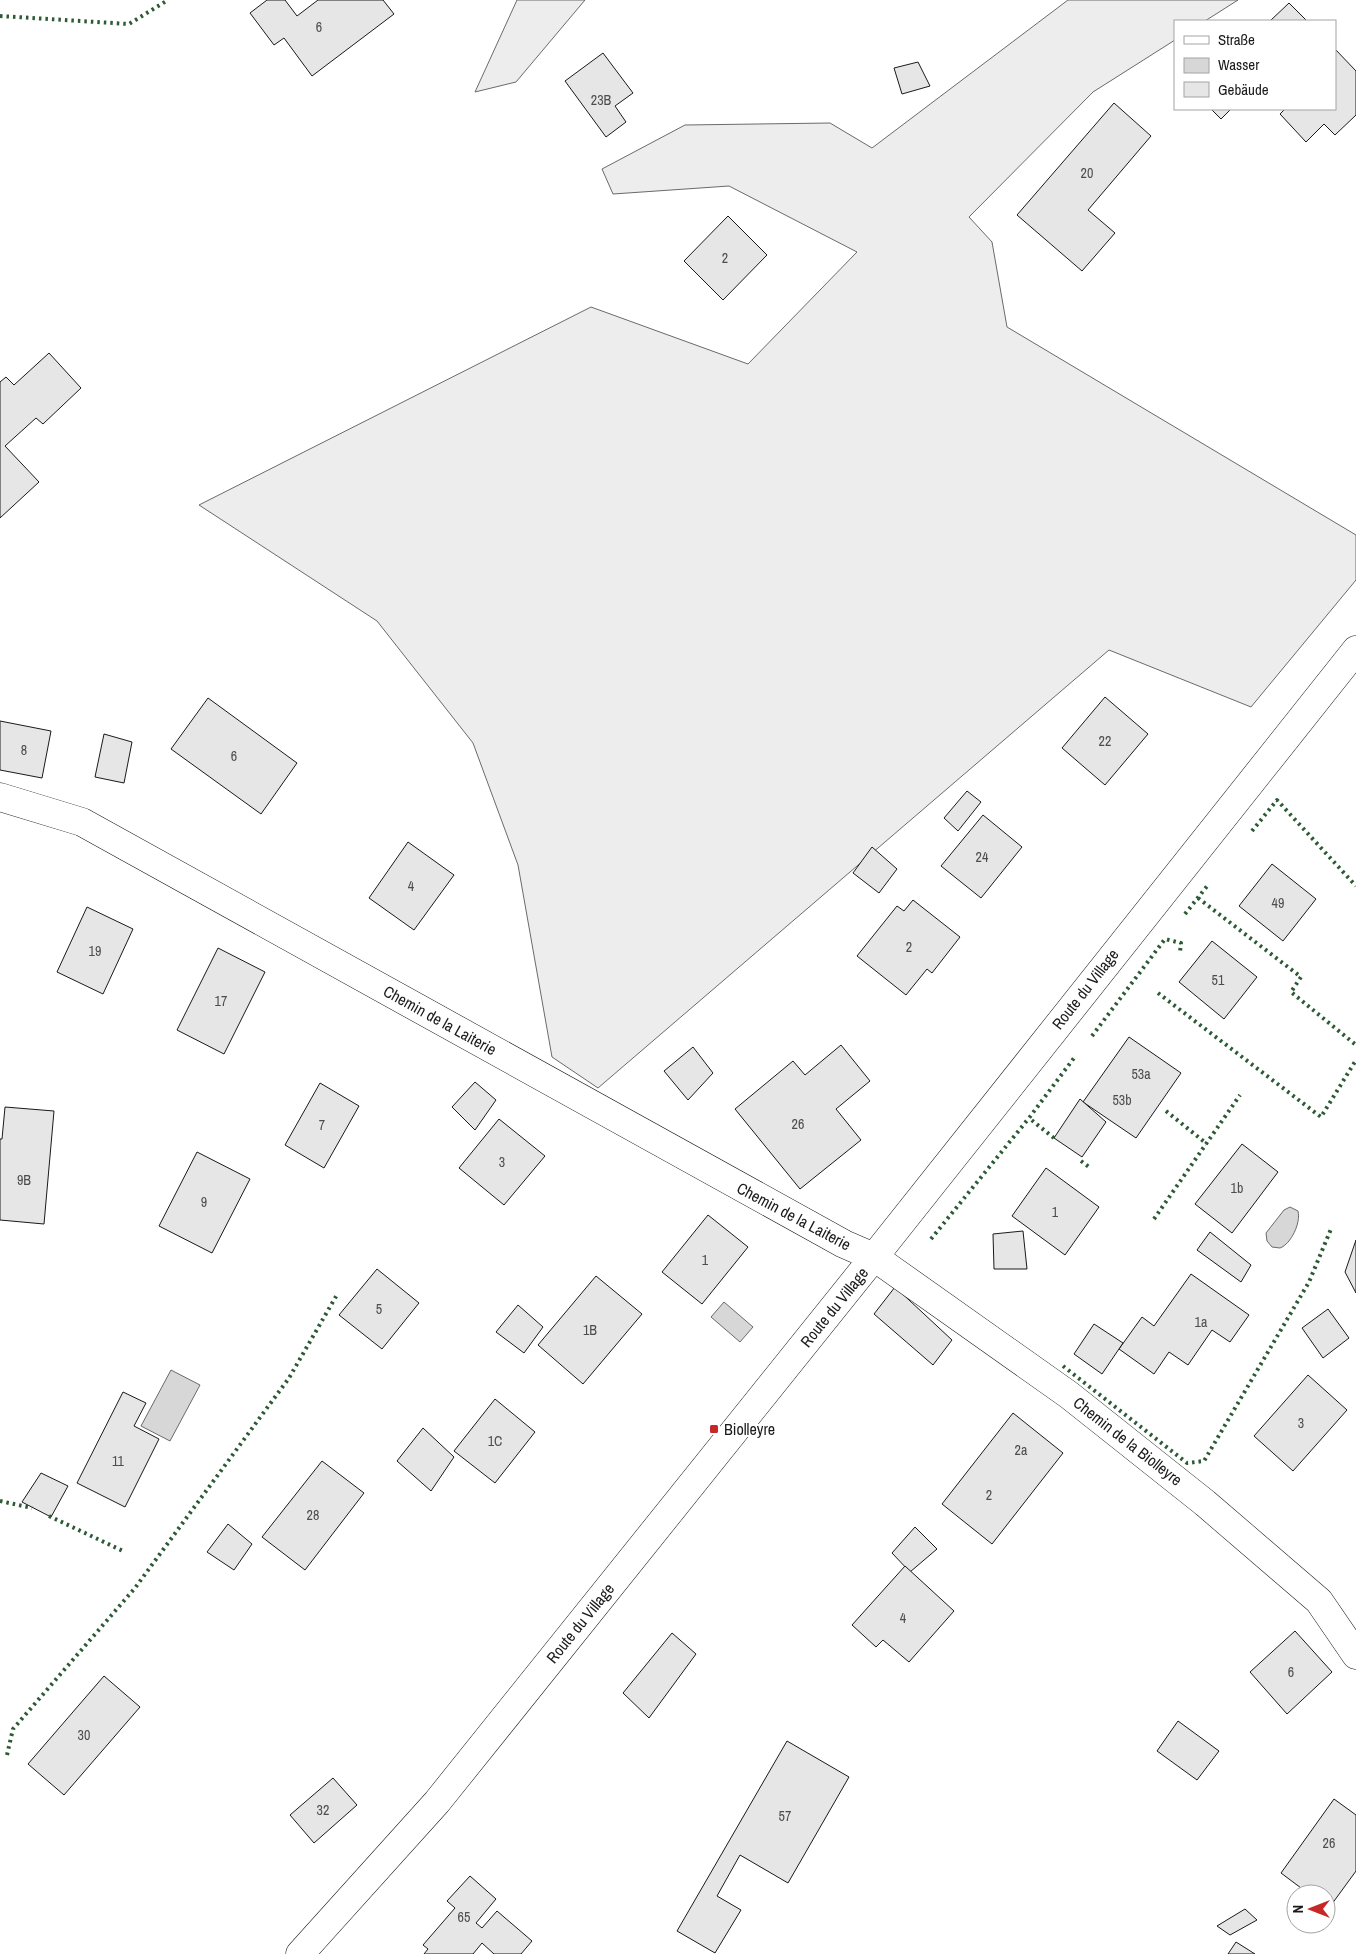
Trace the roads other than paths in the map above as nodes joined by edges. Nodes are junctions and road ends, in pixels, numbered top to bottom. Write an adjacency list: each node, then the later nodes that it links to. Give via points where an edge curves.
1 (1356, 650): 3 (street, Route du Village)
2 (0, 797): 3 (street, Chemin de la Laiterie, via 82,822 835,1240)
3 (874, 1257): 4 (street, Chemin de la Biolleyre, via 1069,1395 1205,1503 1319,1601); 5 (street, Route du Village, via 436,1802)
4 (1356, 1654)
5 (300, 1954)

